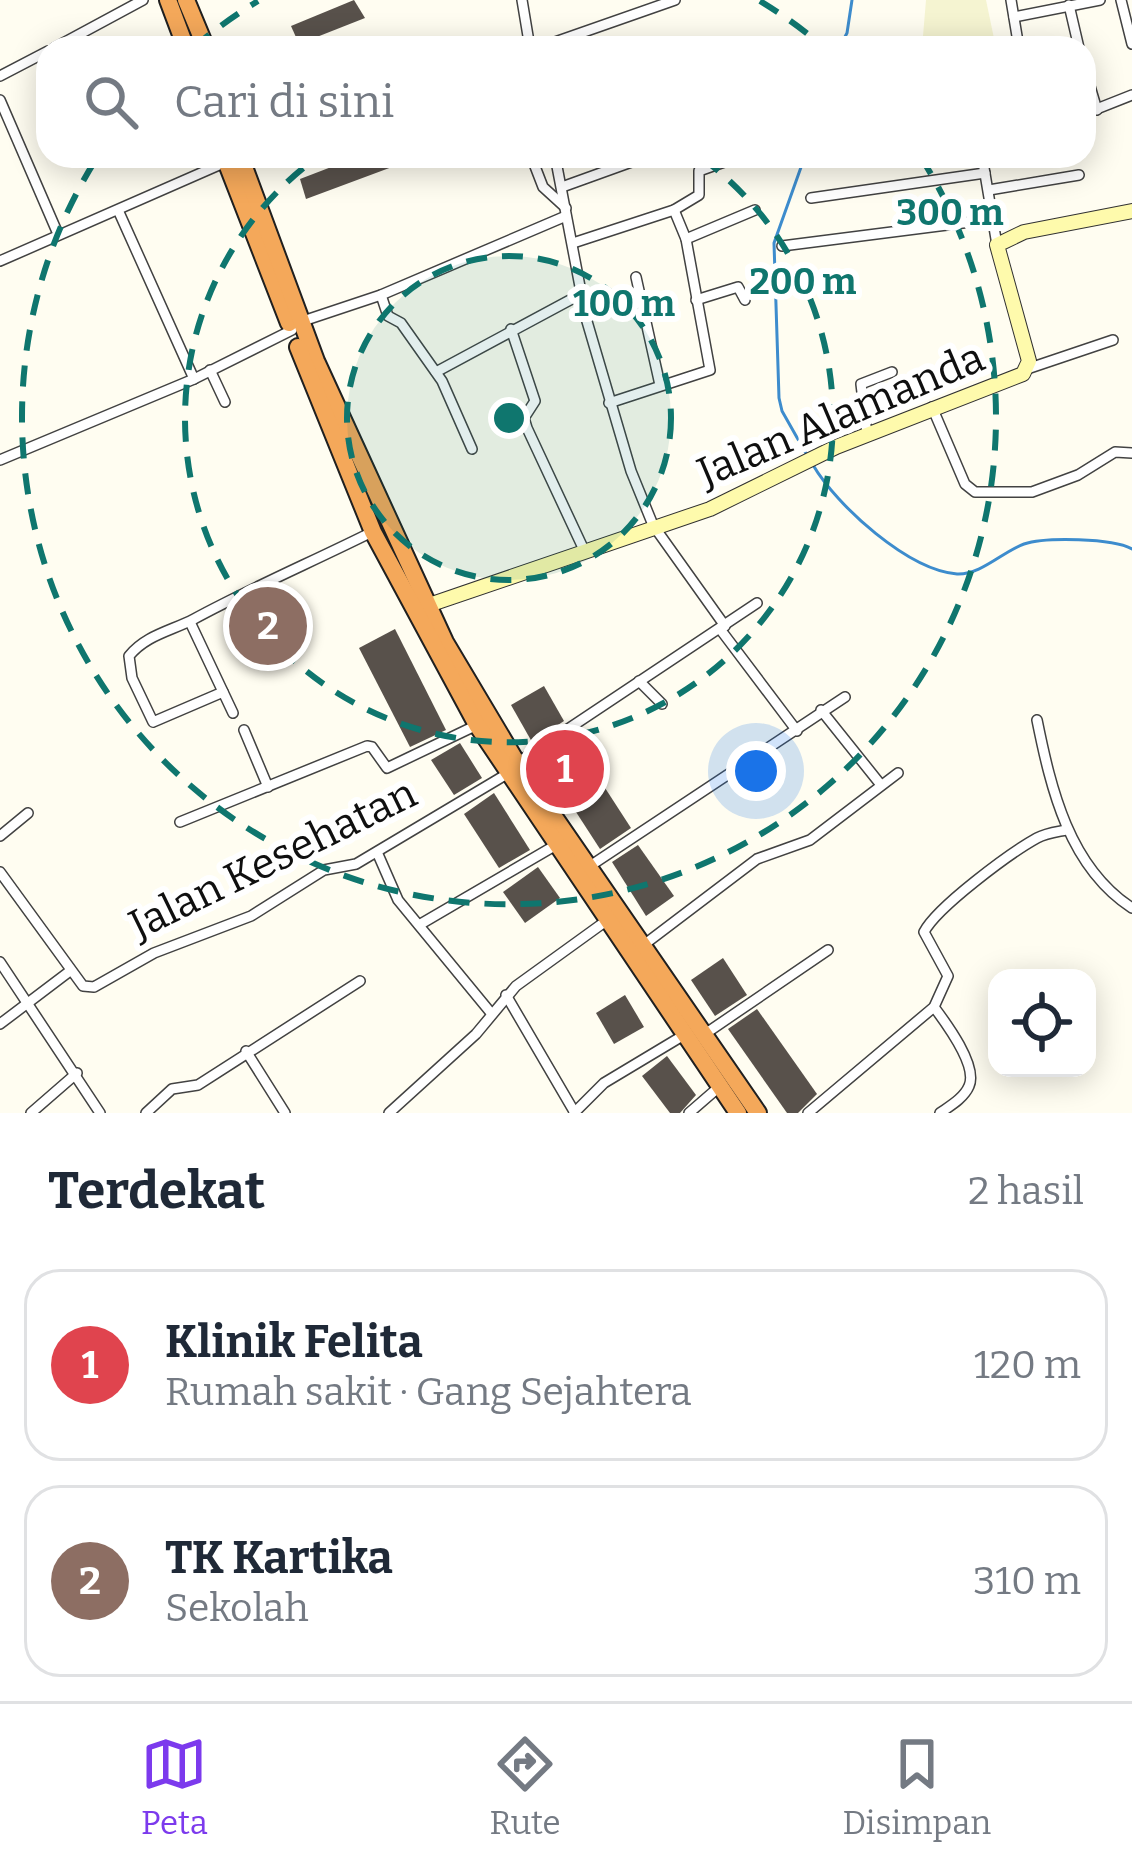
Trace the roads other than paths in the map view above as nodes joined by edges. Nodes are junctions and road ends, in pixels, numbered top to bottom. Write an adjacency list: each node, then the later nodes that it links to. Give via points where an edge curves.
1 (143, 0): 11 (street)
2 (168, 0): 12 (highway)
3 (186, 0): 13 (highway)
4 (522, 0): 14 (street)
5 (675, 0): 15 (street)
6 (1011, 0): 10 (street)
7 (1100, 0): 9 (street)
8 (1120, 0): 18 (street)
9 (1069, 5): 10 (street); 17 (street)
10 (1014, 17): 16 (street)
11 (77, 36)
12 (182, 36)
13 (201, 36)
14 (531, 36)
15 (569, 36)
16 (1017, 36)
17 (1076, 36)
18 (1132, 44)
19 (36, 58): 20 (street)
20 (0, 76)
21 (1132, 95): 24 (street)
22 (0, 100): 43 (street)
23 (1096, 107): 24 (street)
24 (1097, 110)
25 (208, 168): 37 (street)
26 (234, 168): 54 (highway)
27 (536, 168): 41 (street)
28 (558, 168): 34 (street)
29 (615, 168): 34 (street)
30 (707, 168): 38 (street, via 699,171 699,195)
31 (984, 168): 32 (street)
32 (985, 173): 35 (street); 36 (street)
33 (1079, 175): 35 (street)
34 (562, 187): 41 (street)
35 (988, 190): 42 (street)
36 (811, 198)
37 (118, 210): 43 (street); 61 (street)
38 (674, 210): 44 (street); 45 (street)
39 (755, 211): 44 (street)
40 (1132, 211): 46 (street, via 1024,232)
41 (566, 212): 45 (street); 51 (street)
42 (994, 218): 46 (street); 47 (street)
43 (58, 235): 48 (street)
44 (686, 239): 52 (street)
45 (574, 243): 50 (street)
46 (997, 245): 57 (street, Jalan Alamanda)
47 (782, 246)
48 (0, 261)
49 (636, 277): 62 (street)
50 (583, 293): 55 (street); 65 (street)
51 (381, 295): 54 (street); 59 (street, via 388,316)
52 (696, 300): 53 (street, via 738,287); 62 (street, via 710,370)
53 (745, 300)
54 (296, 326): 58 (street); 72 (highway); 74 (highway)
55 (511, 329): 59 (street); 75 (street, via 535,401 526,428)
56 (1113, 340): 57 (street)
57 (1027, 368): 67 (street, Jalan Alamanda)
58 (210, 370): 61 (street); 64 (street)
59 (436, 372): 69 (street)
60 (892, 372): 68 (street, via 861,383)
61 (194, 379): 63 (street)
62 (660, 385): 65 (street)
63 (168, 389): 66 (street); 71 (street)
64 (225, 401)
65 (609, 403): 73 (street)
66 (177, 404)
67 (932, 407): 68 (street, Jalan Alamanda); 70 (street, via 975,492 1032,492 1115,452)
68 (867, 434): 73 (street, Jalan Alamanda, via 710,509)
69 (472, 449)
70 (1132, 453)
71 (0, 460)
72 (390, 523): 74 (street); 77 (highway)
73 (653, 525): 75 (street, Jalan Alamanda); 79 (street)
74 (373, 532): 78 (street); 87 (highway)
75 (584, 550): 77 (street, Jalan Alamanda)
76 (757, 603): 79 (street, Jalan Kesehatan)
77 (426, 606): 90 (highway)
78 (190, 622): 81 (street); 81 (street, via 130,653 150,719 158,723)
79 (722, 628): 80 (street, Jalan Kesehatan); 89 (street)
80 (639, 681): 83 (street); 90 (street, Jalan Kesehatan)
81 (223, 692): 85 (street)
82 (845, 697): 84 (street)
83 (662, 704)
84 (821, 710): 89 (street); 92 (street)
85 (233, 713)
86 (1037, 720): 96 (street)
87 (477, 725): 90 (highway); 93 (street, via 387,768 367,746)
88 (244, 730): 93 (street)
89 (797, 731): 100 (street)
90 (512, 768): 98 (highway); 99 (street, Jalan Kesehatan); 100 (highway)
91 (898, 773): 92 (street)
92 (881, 784): 105 (street, via 810,840 757,859)
93 (268, 787): 95 (street)
94 (28, 813): 97 (street)
95 (180, 822)
96 (1066, 830): 102 (street); 112 (street, via 1034,840 926,926 948,976)
97 (0, 836)
98 (556, 845): 103 (highway); 104 (street)
99 (377, 852): 104 (street); 108 (street, Jalan Kesehatan, via 324,870 251,916 154,953 94,987)
100 (587, 868): 105 (highway)
101 (0, 872): 108 (street)
102 (1132, 908)
103 (606, 921): 110 (street); 115 (highway)
104 (419, 925): 113 (street)
105 (640, 947): 115 (highway)
106 (828, 950): 115 (street)
107 (0, 962): 111 (street)
108 (70, 970): 111 (street)
109 (360, 981): 116 (street)
110 (506, 995): 113 (street); 124 (street)
111 (26, 1003): 114 (street); 117 (street)
112 (934, 1007): 128 (street); 129 (street, via 971,1072 966,1091)
113 (490, 1013): 123 (street)
114 (0, 1024)
115 (693, 1035): 118 (highway); 124 (street, via 604,1083); 127 (highway)
116 (245, 1051): 121 (street, via 198,1085 172,1089); 122 (street)
117 (77, 1073): 119 (street); 120 (street)
118 (719, 1087): 125 (street); 126 (highway)
119 (31, 1113)
120 (100, 1113)
121 (146, 1113)
122 (285, 1113)
123 (389, 1113)
124 (574, 1113)
125 (689, 1113)
126 (738, 1113)
127 (758, 1113)
128 (808, 1113)
129 (940, 1113)

